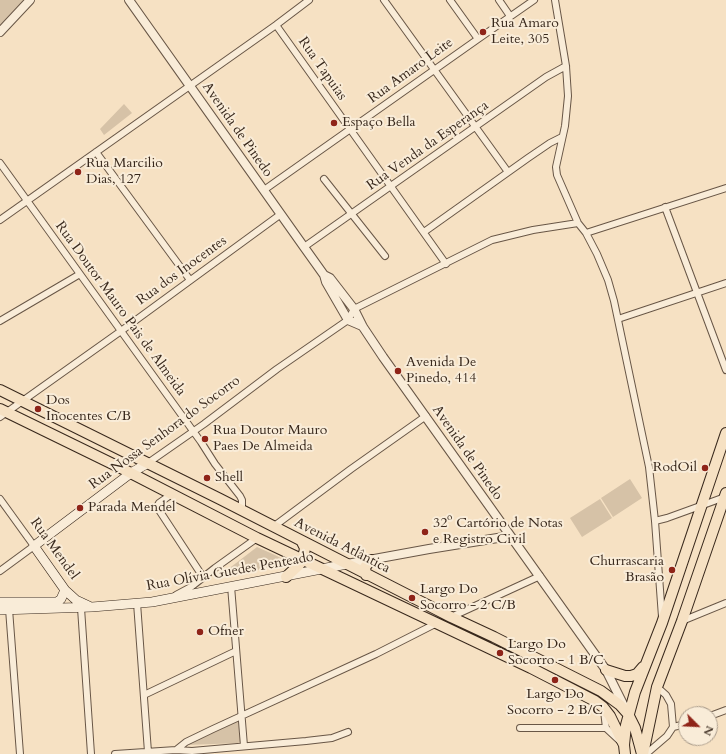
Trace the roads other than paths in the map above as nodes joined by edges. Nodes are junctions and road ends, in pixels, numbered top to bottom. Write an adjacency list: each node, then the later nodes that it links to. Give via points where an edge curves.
1 (30, 0): 12 (street)
2 (129, 0): 16 (street, Avenida de Pinedo)
3 (309, 0): 9 (street)
4 (384, 0): 15 (street)
5 (450, 0): 13 (street)
6 (499, 0): 10 (street)
7 (534, 0): 10 (street, Rua Amaro Leite)
8 (555, 0): 14 (street)
9 (304, 2): 11 (street)
10 (510, 16): 13 (street, Rua Amaro Leite)
11 (276, 25): 16 (street); 18 (street, Rua Tapuias)
12 (0, 32)
13 (478, 39): 15 (street, Rua Amaro Leite)
14 (566, 66): 17 (street, Rua Venda da Esperança); 19 (street, via 568,96)
15 (434, 70): 17 (street); 18 (street, Rua Amaro Leite)
16 (190, 86): 20 (street); 26 (street, Avenida de Pinedo)
17 (475, 127): 22 (street); 24 (street, Rua Venda da Esperança)
18 (350, 130): 24 (street, Rua Tapuias); 26 (street, Rua Amaro Leite)
19 (562, 137): 22 (street); 32 (street, via 556,175)
20 (96, 152): 27 (street); 40 (street)
21 (0, 163): 27 (street, Rua Doutor Mauro Pais de Almeida)
22 (508, 172): 33 (street)
23 (324, 180): 30 (street)
24 (391, 186): 30 (street, Rua Venda da Esperança); 33 (street, Rua Tapuias)
25 (726, 188): 28 (street)
26 (264, 190): 29 (street, Avenida de Pinedo)
27 (27, 201): 31 (street); 38 (street, Rua Doutor Mauro Pais de Almeida)
28 (665, 207): 34 (street); 42 (street)
29 (281, 214): 35 (street, Avenida de Pinedo); 40 (street, Rua dos Inocentes)
30 (352, 214): 35 (street, Rua Venda da Esperança); 36 (street)
31 (0, 220)
32 (578, 223): 34 (street); 37 (street, via 492,240)
33 (424, 232): 37 (street, Rua Tapuias)
34 (586, 233): 44 (street, via 608,280)
35 (304, 247): 39 (street, Avenida de Pinedo)
36 (385, 256)
37 (446, 264): 43 (street)
38 (80, 274): 46 (street); 48 (street, Rua Doutor Mauro Pais de Almeida)
39 (324, 275): 43 (street, Avenida de Pinedo, via 330,278); 45 (street, Avenida de Pinedo)
40 (190, 280): 48 (street, Rua dos Inocentes)
41 (726, 283): 42 (street)
42 (697, 292): 44 (street); 49 (street)
43 (354, 309): 45 (street); 47 (street, Avenida de Pinedo)
44 (618, 319): 63 (street, via 649,467)
45 (348, 320): 47 (street, Avenida de Pinedo); 54 (street, Rua Nossa Senhora do Socorro)
46 (0, 321)
47 (363, 327): 53 (street, Avenida de Pinedo)
48 (121, 332): 51 (street, Rua dos Inocentes); 54 (street, Rua Doutor Mauro Pais de Almeida)
49 (726, 370)
50 (0, 390): 51 (main road, Avenida Atlântica)
51 (22, 401): 52 (street, Rua dos Inocentes); 56 (main road, Avenida Atlântica)
52 (2, 413): 57 (main road, Avenida Atlântica)
53 (426, 416): 64 (street); 65 (street, Avenida de Pinedo)
54 (194, 431): 56 (street, Rua Nossa Senhora do Socorro); 62 (street, Rua Doutor Mauro Pais de Almeida, via 240,496)
55 (726, 433): 61 (main road)
56 (148, 463): 57 (main road, Rua Nossa Senhora do Socorro); 62 (main road, Avenida Atlântica)
57 (131, 474): 58 (main road, Avenida Atlântica); 68 (main road, Rua Nossa Senhora do Socorro)
58 (172, 494): 66 (main road, Avenida Atlântica); 76 (street, via 157,507)
59 (725, 496): 61 (street); 88 (main road)
60 (0, 499): 68 (street, Rua Mendel)
61 (702, 504): 63 (street); 89 (main road)
62 (242, 511): 64 (main road, Avenida Atlântica)
63 (655, 521): 89 (street)
64 (273, 527): 67 (main road, Avenida Atlântica)
65 (510, 536): 70 (street, Rua Olívia Guedes Penteado); 75 (street, Avenida de Pinedo)
66 (257, 538): 69 (main road, Avenida Atlântica); 76 (street)
67 (302, 542): 69 (main road, via 305,548); 71 (main road, Avenida Atlântica)
68 (34, 546): 73 (street, Rua Nossa Senhora do Socorro); 79 (main road, Rua Mendel)
69 (303, 560): 72 (main road, Avenida Atlântica); 77 (main road)
70 (371, 560): 71 (street, Rua Olívia Guedes Penteado); 74 (main road, via 365,567)
71 (347, 564): 72 (main road, Rua Olívia Guedes Penteado); 74 (main road, Avenida Atlântica)
72 (323, 569): 77 (main road, Rua Olívia Guedes Penteado); 90 (main road, Avenida Atlântica)
73 (0, 570)
74 (366, 575): 87 (main road, Avenida Atlântica)
75 (540, 576): 87 (street); 93 (street, Avenida de Pinedo)
76 (203, 577): 80 (street)
77 (286, 577): 78 (main road, Rua Olívia Guedes Penteado)
78 (231, 586): 80 (main road, Rua Olívia Guedes Penteado); 91 (street)
79 (65, 590): 81 (main road, via 57,602); 84 (main road, Rua Mendel, via 76,600)
80 (171, 598): 82 (main road, Rua Olívia Guedes Penteado)
81 (0, 602)
82 (137, 603): 84 (main road, Rua Olívia Guedes Penteado); 95 (street)
83 (726, 603): 88 (street)
84 (92, 607): 85 (main road, Rua Olívia Guedes Penteado)
85 (81, 608): 86 (main road, Rua Olívia Guedes Penteado); 109 (street)
86 (5, 609): 108 (street)
87 (451, 617): 97 (main road, Avenida Atlântica, via 601,691)
88 (682, 621): 94 (main road)
89 (662, 623): 92 (main road)
90 (437, 624): 96 (main road, Avenida Atlântica, via 549,677); 98 (street)
91 (236, 651): 95 (street); 98 (street)
92 (645, 664): 93 (main road, via 637,674 631,676); 97 (main road)
93 (606, 670): 97 (street, Avenida de Pinedo)
94 (657, 687): 100 (street, via 671,704); 111 (main road)
95 (144, 695): 107 (street)
96 (603, 707): 102 (street); 105 (main road, Avenida Atlântica, via 610,716)
97 (628, 714): 105 (main road); 111 (main road, Avenida Atlântica)
98 (242, 716): 104 (street); 106 (street, via 186,742)
99 (678, 726): 100 (street)
100 (673, 727): 112 (street, via 669,734)
101 (520, 728): 102 (street)
102 (606, 728): 105 (street)
103 (348, 732): 104 (street, via 326,739)
104 (244, 746): 106 (street)
105 (625, 749)
106 (176, 750): 107 (street)
107 (148, 752): 110 (street)
108 (20, 754)
109 (91, 754)
110 (116, 754)
111 (642, 754)
112 (646, 754)

